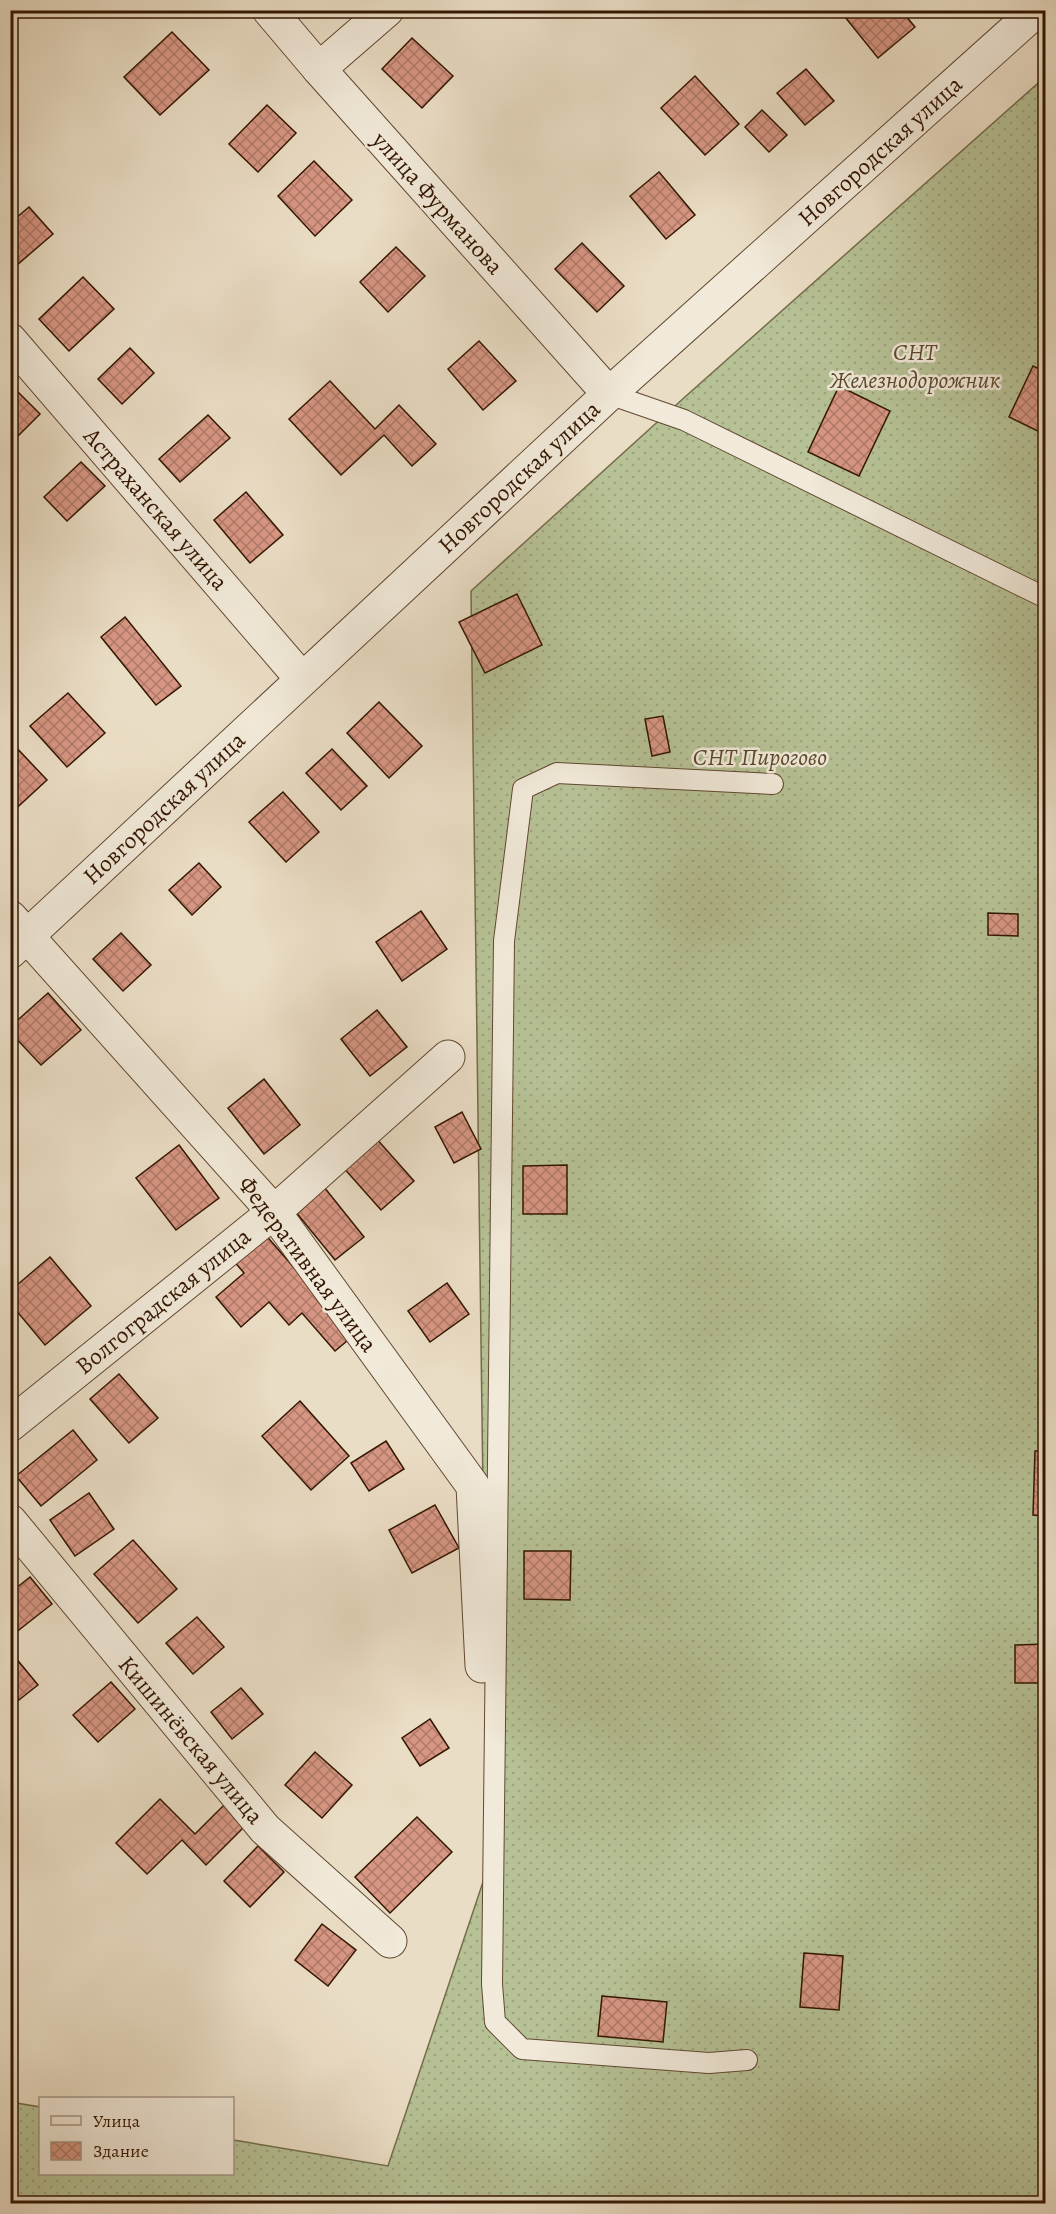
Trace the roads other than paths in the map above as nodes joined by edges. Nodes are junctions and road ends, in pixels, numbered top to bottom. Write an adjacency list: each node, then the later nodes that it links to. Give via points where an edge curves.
1 (269, 10): 4 (street, улица Фурманова)
2 (387, 10): 4 (street)
3 (1037, 10): 6 (street, Новгородская улица)
4 (319, 69): 6 (street, улица Фурманова)
5 (10, 339): 8 (street, Астраханская улица)
6 (609, 394): 7 (lane, via 684,420); 8 (street, Новгородская улица)
7 (1046, 598)
8 (302, 679): 10 (street, Новгородская улица)
9 (773, 784): 17 (lane, via 557,773 523,789 504,941 492,1960 495,2022 522,2049 709,2063)
10 (16, 935): 12 (street, Федеративная улица)
11 (448, 1057): 12 (street, Волгоградская улица)
12 (274, 1212): 13 (street, Волгоградская улица); 15 (street, Федеративная улица, via 473,1486)
13 (10, 1425)
14 (10, 1521): 16 (street, Кишинёвская улица, via 265,1829)
15 (482, 1666)
16 (390, 1941)
17 (747, 2060)

